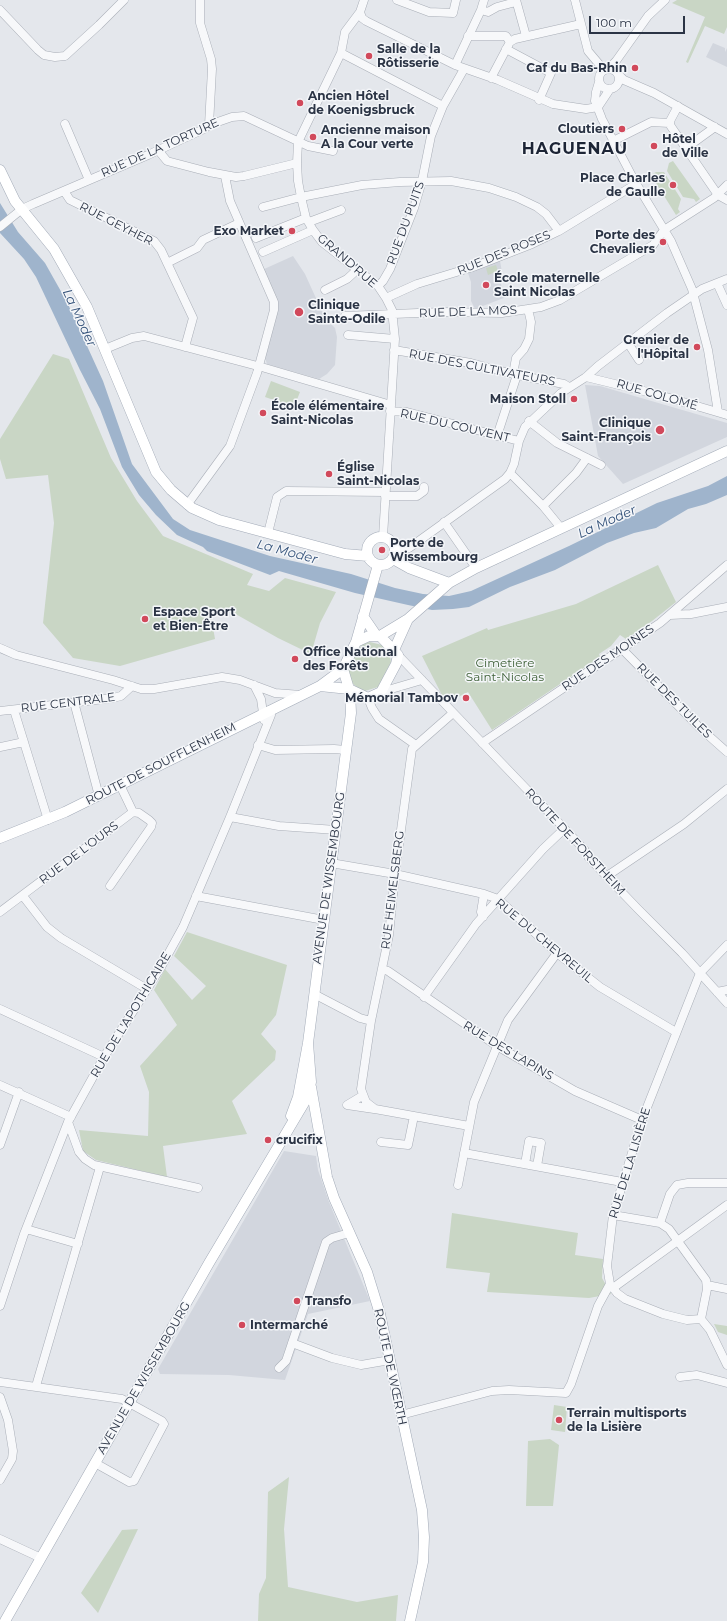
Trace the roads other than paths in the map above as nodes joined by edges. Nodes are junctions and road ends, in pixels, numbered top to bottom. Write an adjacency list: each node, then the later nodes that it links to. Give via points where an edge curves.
1 (124, 0): 10 (street, via 65,56 56,57 44,55 38,50)
2 (200, 0): 33 (street, via 200,23 212,69)
3 (364, 0): 12 (street, GRAND'RUE)
4 (397, 0): 5 (street, via 429,12 454,13)
5 (456, 0)
6 (484, 0): 11 (street)
7 (575, 0): 13 (street)
8 (665, 0): 18 (street, via 657,6)
9 (516, 1): 11 (street, via 488,12); 15 (street)
10 (0, 10)
11 (481, 10): 14 (street)
12 (360, 12): 17 (street, GRAND'RUE, via 346,32); 20 (street, via 362,18)
13 (581, 24): 15 (street); 21 (street, via 589,54)
14 (468, 36): 16 (street, via 506,36); 19 (street)
15 (526, 36): 16 (street)
16 (508, 46): 23 (street); 27 (street, via 552,73)
17 (341, 53): 28 (street); 37 (street, GRAND'RUE)
18 (616, 61): 21 (street); 22 (street)
19 (456, 63)
20 (464, 68): 23 (street); 28 (street, RUE DU PUITS)
21 (606, 70): 22 (street, via 613,70); 24 (street, via 599,76)
22 (618, 74): 25 (street); 26 (street, via 619,80)
23 (491, 78): 27 (street)
24 (599, 82): 26 (street, via 605,88); 30 (street, via 595,94)
25 (633, 83): 26 (street); 29 (street)
26 (613, 88): 30 (street)
27 (539, 100): 30 (street, via 566,107)
28 (443, 106): 45 (street, RUE DU PUITS, via 431,136)
29 (678, 106): 31 (street); 34 (street)
30 (598, 107): 36 (street)
31 (669, 123): 36 (street, via 651,122); 38 (street)
32 (65, 124): 44 (street)
33 (209, 125): 37 (street, RUE DE LA TORTURE, via 232,117 244,116); 39 (street, RUE DE LA TORTURE, via 204,130)
34 (715, 127): 35 (street); 38 (street)
35 (727, 134)
36 (613, 141): 46 (street)
37 (298, 142): 40 (street, RUE DE LA TORTURE); 41 (street, GRAND'RUE)
38 (686, 148): 49 (street)
39 (158, 150): 43 (street, via 167,161); 44 (street, RUE DE LA TORTURE)
40 (333, 151)
41 (297, 163): 43 (street, via 244,176); 50 (street, GRAND'RUE)
42 (0, 170): 53 (main road)
43 (225, 176): 56 (street, via 230,201)
44 (89, 180): 48 (street, RUE DE LA TORTURE)
45 (422, 181): 50 (street, via 362,186); 60 (street, via 471,184 516,197 546,214); 67 (street, RUE DU PUITS, via 390,269)
46 (636, 184): 59 (street); 60 (street, RUE DES ROSES)
47 (727, 185): 49 (street, RUE DE LA MOS)
48 (64, 191): 53 (street, RUE DE LA TORTURE); 63 (street, RUE GEYHER, via 70,200 154,241)
49 (718, 195): 51 (street); 59 (street, RUE DE LA MOS)
50 (301, 197): 52 (street); 55 (street, GRAND'RUE)
51 (727, 200)
52 (263, 207)
53 (22, 209): 57 (street, RUE DE LA TORTURE); 79 (main road, via 54,249 87,307)
54 (341, 210): 55 (street)
55 (308, 220): 58 (street, GRAND'RUE); 61 (street)
56 (239, 223): 63 (street, via 203,240 197,248); 82 (street, via 274,302)
57 (0, 228)
58 (313, 230): 62 (street); 64 (street, GRAND'RUE, via 322,242)
59 (664, 230): 69 (street); 72 (street, RUE DE LA MOS, via 653,245 610,271 560,300)
60 (559, 231): 70 (street, RUE DES ROSES, via 474,267 417,284)
61 (256, 238)
62 (263, 252)
63 (167, 263): 78 (street, RUE GEYHER, via 193,318)
64 (358, 269): 67 (street, GRAND'RUE); 68 (street)
65 (727, 279): 66 (street)
66 (717, 283): 69 (street); 71 (street)
67 (378, 286): 70 (street, GRAND'RUE)
68 (325, 290)
69 (694, 294): 77 (street); 87 (street, via 708,350)
70 (386, 298): 73 (street, GRAND'RUE)
71 (727, 305)
72 (528, 309): 73 (street, RUE DE LA MOS, via 502,313 442,312); 83 (street, via 531,322 529,339 516,358)
73 (392, 315): 74 (street, RUE DE LA MOS); 76 (street, GRAND'RUE)
74 (345, 316)
75 (348, 335): 76 (street)
76 (395, 339): 80 (street, GRAND'RUE)
77 (628, 343): 81 (street); 84 (street)
78 (185, 348): 79 (street, RUE DU COUVENT, via 144,336); 82 (street, RUE DU COUVENT)
79 (105, 349): 98 (main road, via 156,472)
80 (394, 350): 83 (street, RUE DES CULTIVATEURS, via 471,363); 86 (street, GRAND'RUE)
81 (639, 360)
82 (258, 366): 86 (street, RUE DU COUVENT); 98 (street, via 230,446)
83 (515, 375): 85 (street, RUE DES CULTIVATEURS); 90 (street)
84 (586, 377): 85 (street); 87 (street, RUE COLOMÉ)
85 (569, 387): 89 (street)
86 (390, 408): 90 (street, RUE DU COUVENT); 97 (street, GRAND'RUE)
87 (718, 412): 88 (street, RUE COLOMÉ)
88 (727, 415)
89 (529, 421): 91 (street); 93 (street, via 556,443)
90 (497, 436): 91 (street, RUE DU COUVENT)
91 (519, 441): 95 (street)
92 (727, 451): 101 (main road)
93 (587, 458): 94 (street); 99 (street, via 576,473)
94 (601, 465)
95 (510, 473): 99 (street); 100 (street)
96 (424, 487): 97 (street, via 424,491 417,496)
97 (385, 494): 102 (street, via 286,491 277,497); 103 (street, GRAND'RUE)
98 (187, 505): 102 (main road, via 219,520)
99 (543, 506): 101 (street)
100 (444, 522): 104 (street, via 409,548); 108 (street)
101 (561, 528): 108 (main road)
102 (268, 532): 105 (main road, via 345,554)
103 (383, 538): 104 (main road, via 392,542); 105 (main road, via 370,542)
104 (394, 554): 106 (main road, via 386,564); 109 (main road, via 409,568)
105 (368, 556): 106 (main road)
106 (378, 565): 111 (main road)
107 (727, 565): 112 (street, RUE DES MOINES)
108 (476, 568): 109 (main road)
109 (445, 586): 113 (main road)
110 (727, 607): 112 (street)
111 (364, 612): 114 (main road); 115 (main road)
112 (670, 615): 117 (street, RUE DES MOINES)
113 (410, 618): 114 (main road); 118 (main road)
114 (378, 635): 115 (main road); 118 (main road)
115 (356, 642): 119 (main road)
116 (0, 648): 122 (street, via 16,655)
117 (622, 649): 136 (street, RUE DES MOINES); 141 (street, RUE DES TUILES)
118 (396, 653): 120 (street, ROUTE DE FORSTHEIM); 126 (main road, via 396,664)
119 (343, 669): 123 (main road, ROUTE DE SOUFFLENHEIM); 125 (main road)
120 (422, 680): 126 (street); 134 (street, ROUTE DE FORSTHEIM)
121 (254, 685): 122 (street, via 222,677 154,689); 124 (street); 131 (street)
122 (132, 686): 129 (street, RUE CENTRALE, via 121,696)
123 (320, 686): 125 (main road, ROUTE DE SOUFFLENHEIM); 127 (main road, ROUTE DE SOUFFLENHEIM)
124 (268, 690): 127 (street, via 275,693); 131 (street)
125 (350, 690): 128 (main road); 133 (main road, AVENUE DE WISSEMBOURG)
126 (381, 692): 128 (main road)
127 (301, 694): 131 (main road, ROUTE DE SOUFFLENHEIM)
128 (368, 698): 133 (main road); 139 (street, via 380,719 413,743)
129 (74, 702): 130 (street, RUE CENTRALE); 144 (street)
130 (14, 710): 132 (street, RUE CENTRALE); 135 (street)
131 (269, 710): 137 (street, RUE DE L'APOTHICAIRE, via 271,715); 142 (main road, ROUTE DE SOUFFLENHEIM)
132 (0, 711)
133 (351, 713): 140 (main road, AVENUE DE WISSEMBOURG)
134 (453, 714): 136 (street, ROUTE DE FORSTHEIM); 139 (street)
135 (24, 742): 138 (street); 147 (street)
136 (482, 743): 149 (street, ROUTE DE FORSTHEIM)
137 (258, 745): 140 (street, via 275,750); 146 (street, RUE DE L'APOTHICAIRE)
138 (0, 747)
139 (414, 747): 152 (street, RUE HEIMELSBERG)
140 (346, 750): 148 (main road, AVENUE DE WISSEMBOURG)
141 (727, 752)
142 (120, 785): 144 (main road, ROUTE DE SOUFFLENHEIM); 145 (street)
143 (727, 789): 153 (street, via 684,824)
144 (99, 796): 147 (main road, ROUTE DE SOUFFLENHEIM)
145 (133, 812): 154 (street, via 149,820 152,823 151,827); 156 (street, RUE DE L'OURS)
146 (230, 817): 148 (street, via 279,826); 157 (street, RUE DE L'APOTHICAIRE)
147 (48, 820): 150 (main road, ROUTE DE SOUFFLENHEIM)
148 (336, 830): 151 (main road, AVENUE DE WISSEMBOURG)
149 (563, 830): 153 (street, ROUTE DE FORSTHEIM, via 584,849 589,858); 158 (street)
150 (0, 838)
151 (331, 863): 152 (street, RUE DU CHEVREUIL); 161 (main road, AVENUE DE WISSEMBOURG)
152 (395, 874): 155 (street, RUE DU CHEVREUIL); 164 (street, RUE HEIMELSBERG, via 389,935)
153 (607, 876): 165 (street, ROUTE DE FORSTHEIM)
154 (110, 886)
155 (484, 894): 158 (street, RUE DU CHEVREUIL); 160 (street, via 481,912)
156 (23, 896): 159 (street, RUE DE L'OURS); 166 (street, via 47,927 60,938)
157 (196, 896): 161 (street); 166 (street, RUE DE L'APOTHICAIRE, via 183,927)
158 (498, 900): 160 (street); 163 (street, RUE DU CHEVREUIL)
159 (0, 912)
160 (483, 917): 170 (street)
161 (324, 920): 169 (main road, AVENUE DE WISSEMBOURG)
162 (727, 945): 165 (street)
163 (557, 953): 174 (street, RUE DU CHEVREUIL, via 600,987); 176 (street, via 508,1020)
164 (382, 969): 170 (street, RUE DES LAPINS); 173 (street, RUE HEIMELSBERG)
165 (700, 973): 168 (street, ROUTE DE FORSTHEIM); 174 (street, RUE DE LA LISIÈRE)
166 (147, 989): 177 (street, RUE DE L'APOTHICAIRE)
167 (727, 990): 168 (street)
168 (717, 992): 171 (street, ROUTE DE FORSTHEIM)
169 (314, 994): 173 (street, via 360,1018); 175 (main road, AVENUE DE WISSEMBOURG)
170 (424, 998): 176 (street, RUE DES LAPINS)
171 (727, 1003)
172 (0, 1009): 177 (street)
173 (371, 1020): 181 (street, RUE HEIMELSBERG)
174 (676, 1032): 188 (street, RUE DE LA LISIÈRE)
175 (308, 1043): 178 (main road, AVENUE DE WISSEMBOURG); 182 (main road, AVENUE DE WISSEMBOURG, via 303,1068)
176 (497, 1046): 188 (street, RUE DES LAPINS, via 575,1091); 189 (street, via 474,1102)
177 (104, 1057): 187 (street, RUE DE L'APOTHICAIRE)
178 (311, 1082): 182 (main road, AVENUE DE WISSEMBOURG); 184 (main road, ROUTE DE WŒRTH)
179 (0, 1084): 180 (street)
180 (20, 1092): 187 (street); 192 (street)
181 (362, 1096): 183 (street); 183 (street, via 348,1105)
182 (302, 1102): 184 (main road); 186 (main road, AVENUE DE WISSEMBOURG); 190 (main road, AVENUE DE WISSEMBOURG)
183 (375, 1109): 185 (street)
184 (316, 1114): 186 (main road, via 305,1111); 205 (main road, ROUTE DE WŒRTH, via 327,1177)
185 (414, 1116): 189 (street); 191 (street, via 408,1145)
186 (296, 1118): 190 (main road, AVENUE DE WISSEMBOURG)
187 (69, 1120): 195 (street, via 79,1152 85,1159); 204 (street, RUE DE L'APOTHICAIRE)
188 (642, 1120): 197 (street, RUE DE LA LISIÈRE)
189 (469, 1126): 193 (street)
190 (283, 1136): 222 (main road, AVENUE DE WISSEMBOURG)
191 (381, 1142)
192 (0, 1145)
193 (464, 1153): 194 (street); 199 (street)
194 (525, 1164): 196 (street); 196 (street, via 529,1141 541,1143)
195 (100, 1166): 200 (street); 207 (street)
196 (537, 1166): 197 (street)
197 (622, 1182): 202 (street, RUE DE LA LISIÈRE)
198 (727, 1183): 203 (street, via 677,1185 670,1194)
199 (458, 1185)
200 (198, 1188)
201 (727, 1205): 206 (street)
202 (613, 1215): 203 (street); 209 (street, RUE DE LA LISIÈRE, via 607,1266 607,1275)
203 (660, 1223): 206 (street, via 669,1229)
204 (26, 1229): 207 (street); 211 (street, RUE DE L'APOTHICAIRE)
205 (349, 1233): 213 (street, via 326,1242); 214 (main road, ROUTE DE WŒRTH, via 367,1272)
206 (678, 1241): 208 (street, via 705,1277); 209 (street)
207 (78, 1244): 220 (street)
208 (707, 1285): 210 (street); 212 (street)
209 (612, 1286): 212 (street, via 625,1299 654,1311 687,1320); 223 (street, via 598,1306 566,1393 492,1391)
210 (727, 1289)
211 (0, 1303)
212 (701, 1319): 215 (street, via 710,1330)
213 (292, 1343): 214 (street, via 332,1358 361,1365); 216 (street, via 286,1361)
214 (390, 1360): 223 (main road, ROUTE DE WŒRTH)
215 (727, 1365)
216 (279, 1368)
217 (680, 1377): 219 (street, via 693,1375)
218 (0, 1382): 220 (street)
219 (727, 1383)
220 (36, 1386): 222 (street, via 122,1398)
221 (0, 1397): 225 (street, via 8,1420 13,1451 12,1459)
222 (130, 1403): 224 (main road, AVENUE DE WISSEMBOURG); 224 (street, via 164,1424 134,1481 128,1482)
223 (401, 1415): 230 (main road, ROUTE DE WŒRTH, via 424,1527 422,1569)
224 (95, 1463): 228 (main road, AVENUE DE WISSEMBOURG)
225 (3, 1469): 226 (street)
226 (0, 1480)
227 (0, 1539): 228 (street)
228 (41, 1558): 229 (main road, AVENUE DE WISSEMBOURG)
229 (5, 1621)
230 (410, 1621)

